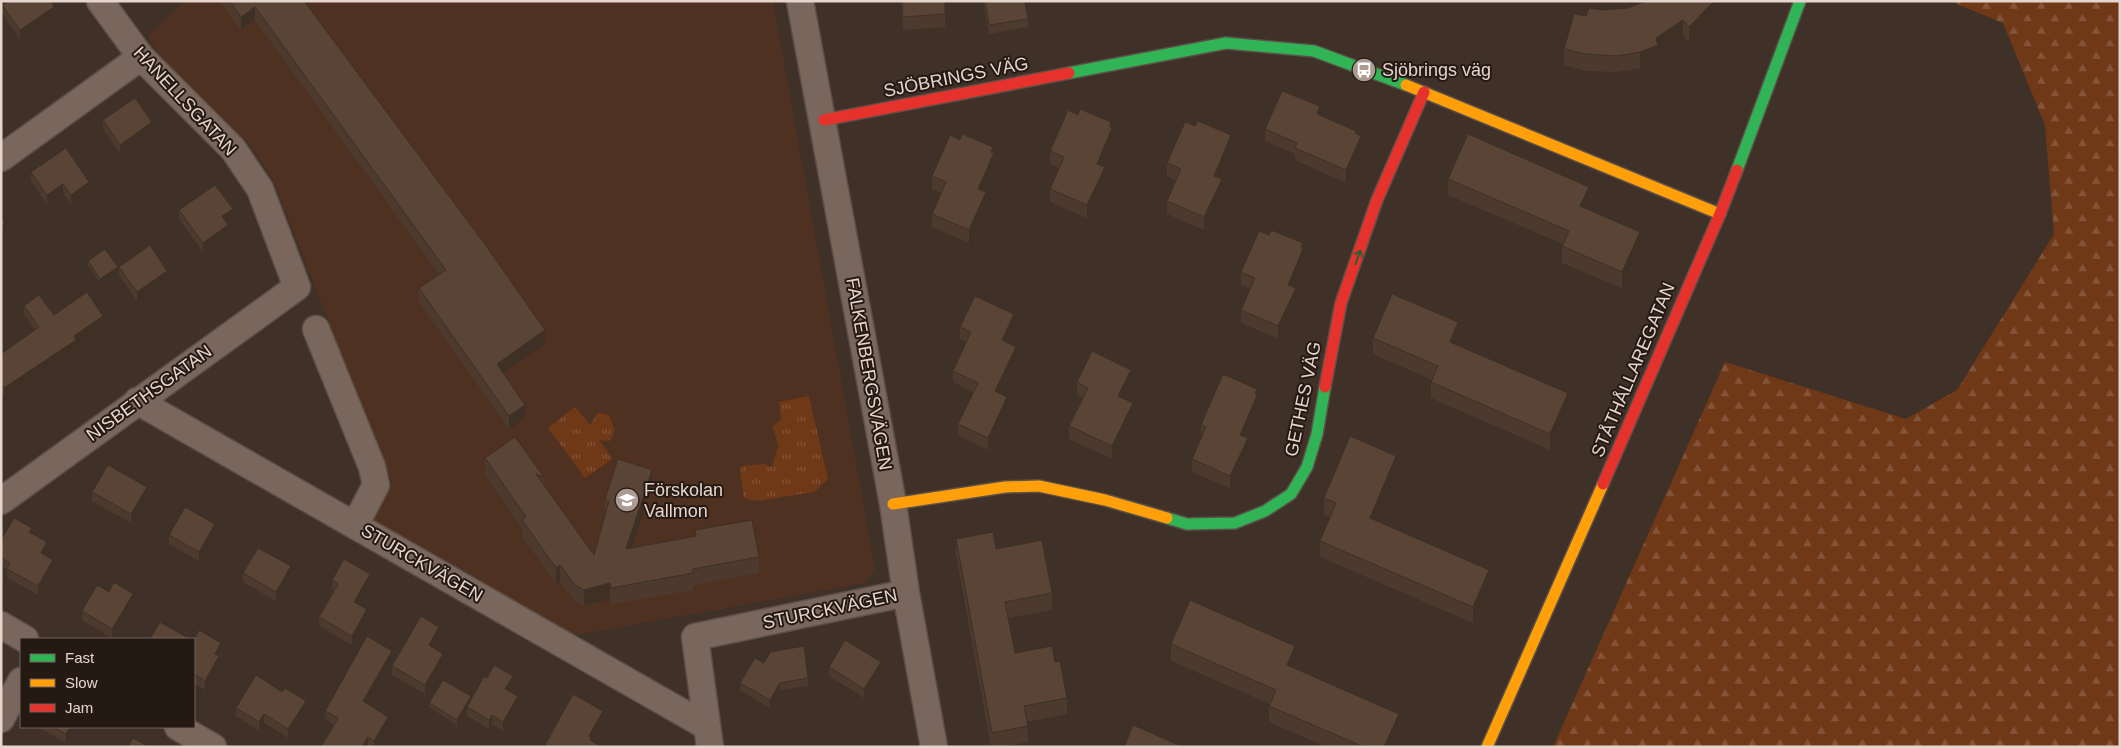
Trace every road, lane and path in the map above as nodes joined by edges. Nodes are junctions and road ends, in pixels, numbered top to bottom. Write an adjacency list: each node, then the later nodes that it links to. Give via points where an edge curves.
1 (100, 1): 4 (street, HANELLSGATAN)
2 (800, 1): 6 (street, FALKENBERGSVÄGEN)
3 (1800, 1): 8 (street, STÅTHÅLLAREGATAN)
4 (141, 57): 7 (street); 9 (street, HANELLSGATAN, via 233,149 260,189)
5 (1424, 92): 6 (street, SJÖBRINGS VÄG, via 1314,51 1226,43); 8 (street, SJÖBRINGS VÄG); 13 (street, GETHES VÄG, one-way to 5, via 1005,487 1039,486 1105,500 1187,524 1235,523 1265,511 1291,494 1307,467 1317,434 1341,303 1378,200)
6 (824, 120): 13 (street, FALKENBERGSVÄGEN)
7 (1, 158)
8 (1720, 214): 24 (street, STÅTHÅLLAREGATAN)
9 (297, 287): 11 (street, NISBETHSGATAN)
10 (316, 329): 14 (street, via 376,485)
11 (138, 401): 12 (street, NISBETHSGATAN); 14 (street, STURCKVÄGEN)
12 (1, 501)
13 (893, 504): 15 (street, FALKENBERGSVÄGEN)
14 (355, 525): 21 (street, STURCKVÄGEN)
15 (906, 593): 21 (street, STURCKVÄGEN, via 695,637); 23 (street, FALKENBERGSVÄGEN)
16 (1, 625): 17 (street)
17 (22, 638)
18 (20, 683): 19 (street)
19 (1, 720)
20 (180, 728): 22 (street)
21 (708, 736)
22 (214, 747)
23 (934, 747)
24 (1487, 747)

